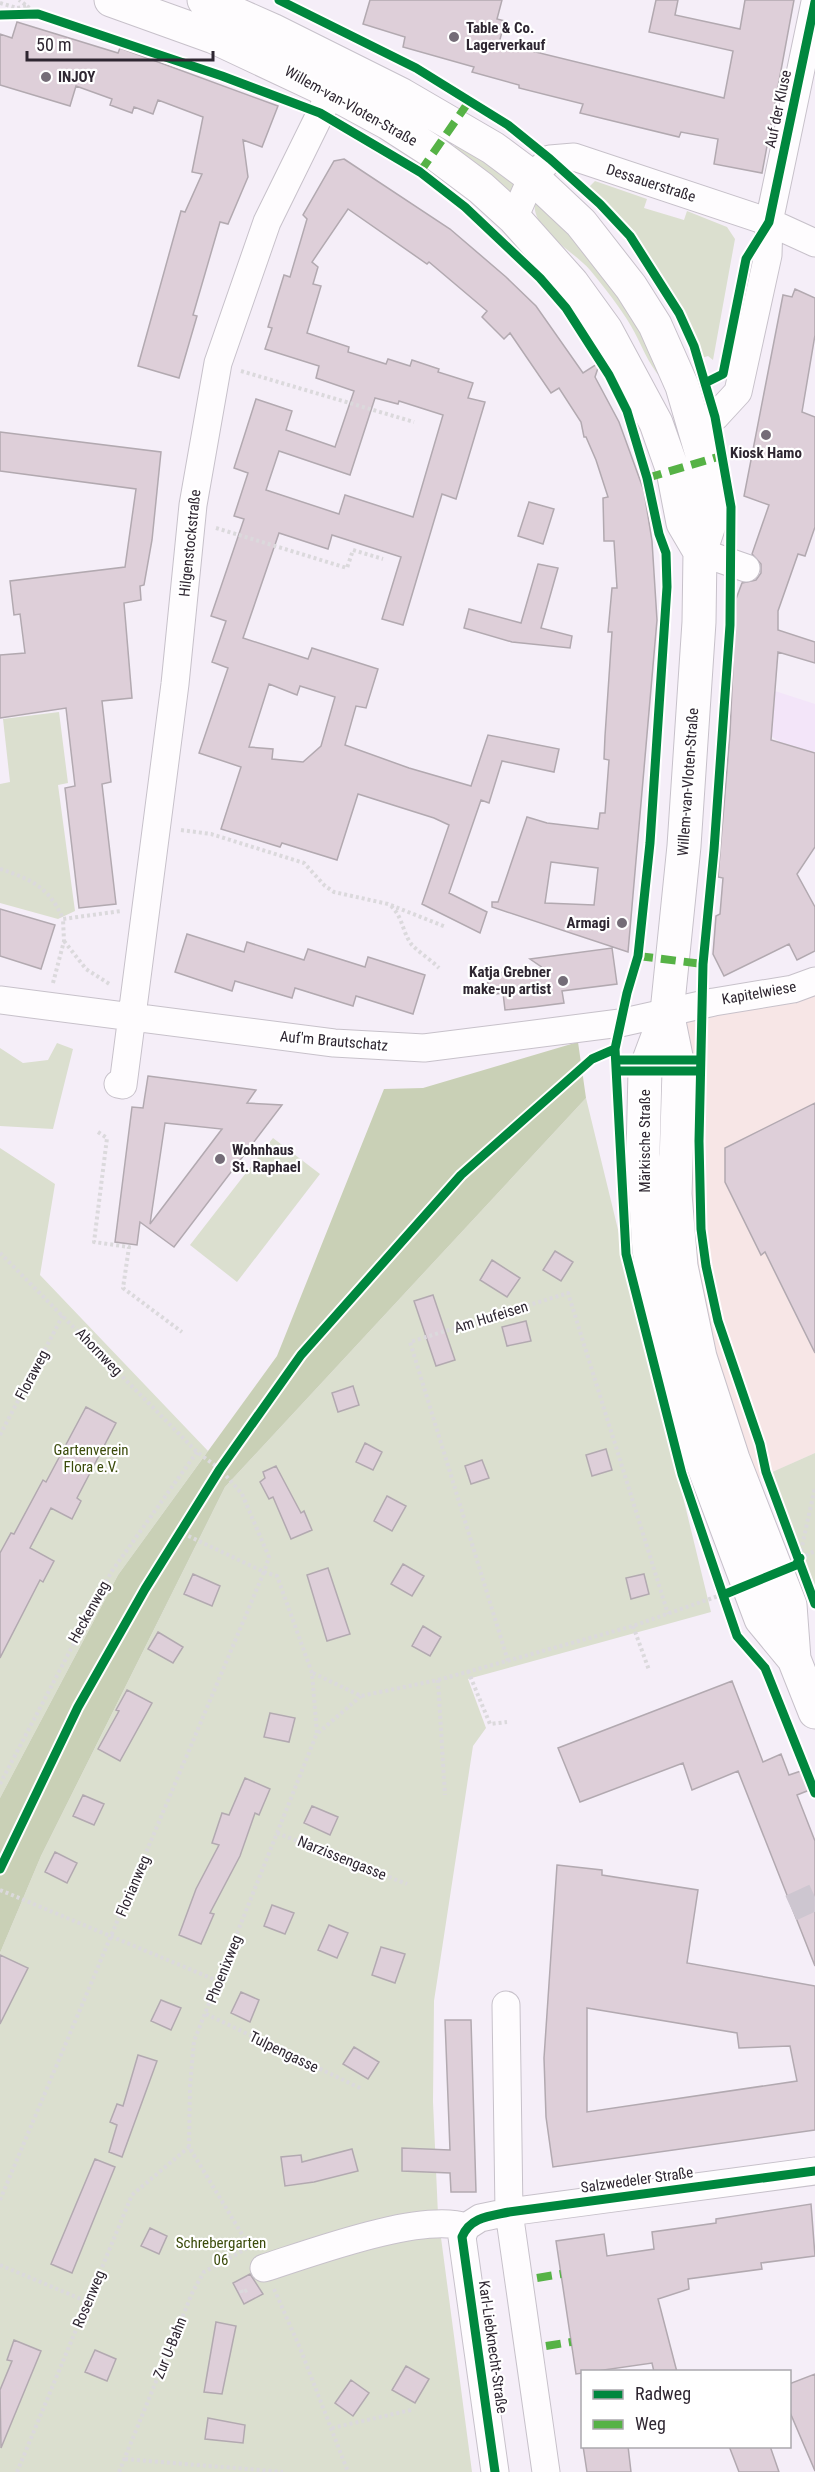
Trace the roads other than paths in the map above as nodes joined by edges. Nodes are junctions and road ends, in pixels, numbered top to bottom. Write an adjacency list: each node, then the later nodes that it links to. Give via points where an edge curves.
1 (111, 0): 4 (main road, Willem-van-Vloten-Straße, via 214,38)
2 (204, 0): 5 (main road, Willem-van-Vloten-Straße, via 402,95 494,148)
3 (815, 2): 7 (street, Auf der Kluse)
4 (331, 92): 6 (main road, Willem-van-Vloten-Straße, via 433,152); 16 (street, Hilgenstockstraße, via 267,222 218,363 192,520)
5 (532, 177): 6 (street, Dessauerstraße); 7 (street, Dessauerstraße, via 550,159 574,157); 10 (main road, Willem-van-Vloten-Straße, via 581,223 631,287)
6 (514, 218): 9 (main road, Willem-van-Vloten-Straße, via 572,283)
7 (769, 222): 8 (street, Dessauerstraße); 10 (street, Auf der Kluse, via 768,255 738,392)
8 (815, 243)
9 (606, 330): 10 (main road, via 631,340 650,379 678,412); 11 (main road, Willem-van-Vloten-Straße, via 656,423 673,471 683,523)
10 (704, 420): 11 (main road, Willem-van-Vloten-Straße, via 710,522)
11 (700, 552): 12 (street); 15 (main road, Willem-van-Vloten-Straße, via 685,824)
12 (746, 567)
13 (815, 981): 15 (street, Kapitelwiese, via 793,989)
14 (0, 1000): 16 (street, Auf'm Brautschatz)
15 (667, 1012): 16 (street, Auf'm Brautschatz, via 612,1024 424,1048 334,1043); 18 (main road, Märkische Straße, via 645,1071 643,1114 649,1250 663,1331 686,1419 761,1619)
16 (132, 1017): 17 (street, Hilgenstockstraße, via 123,1085)
17 (118, 1084)
18 (804, 1655): 19 (main road, Märkische Straße)
19 (815, 1712)
20 (506, 2005): 22 (street)
21 (815, 2171): 22 (street, Salzwedeler Straße)
22 (508, 2212): 23 (street, Salzwedeler Straße, via 480,2218); 26 (street)
23 (466, 2227): 24 (street, via 445,2223); 25 (street, Karl-Liebknecht-Straße, via 462,2236)
24 (254, 2268)
25 (495, 2472)
26 (546, 2472)

